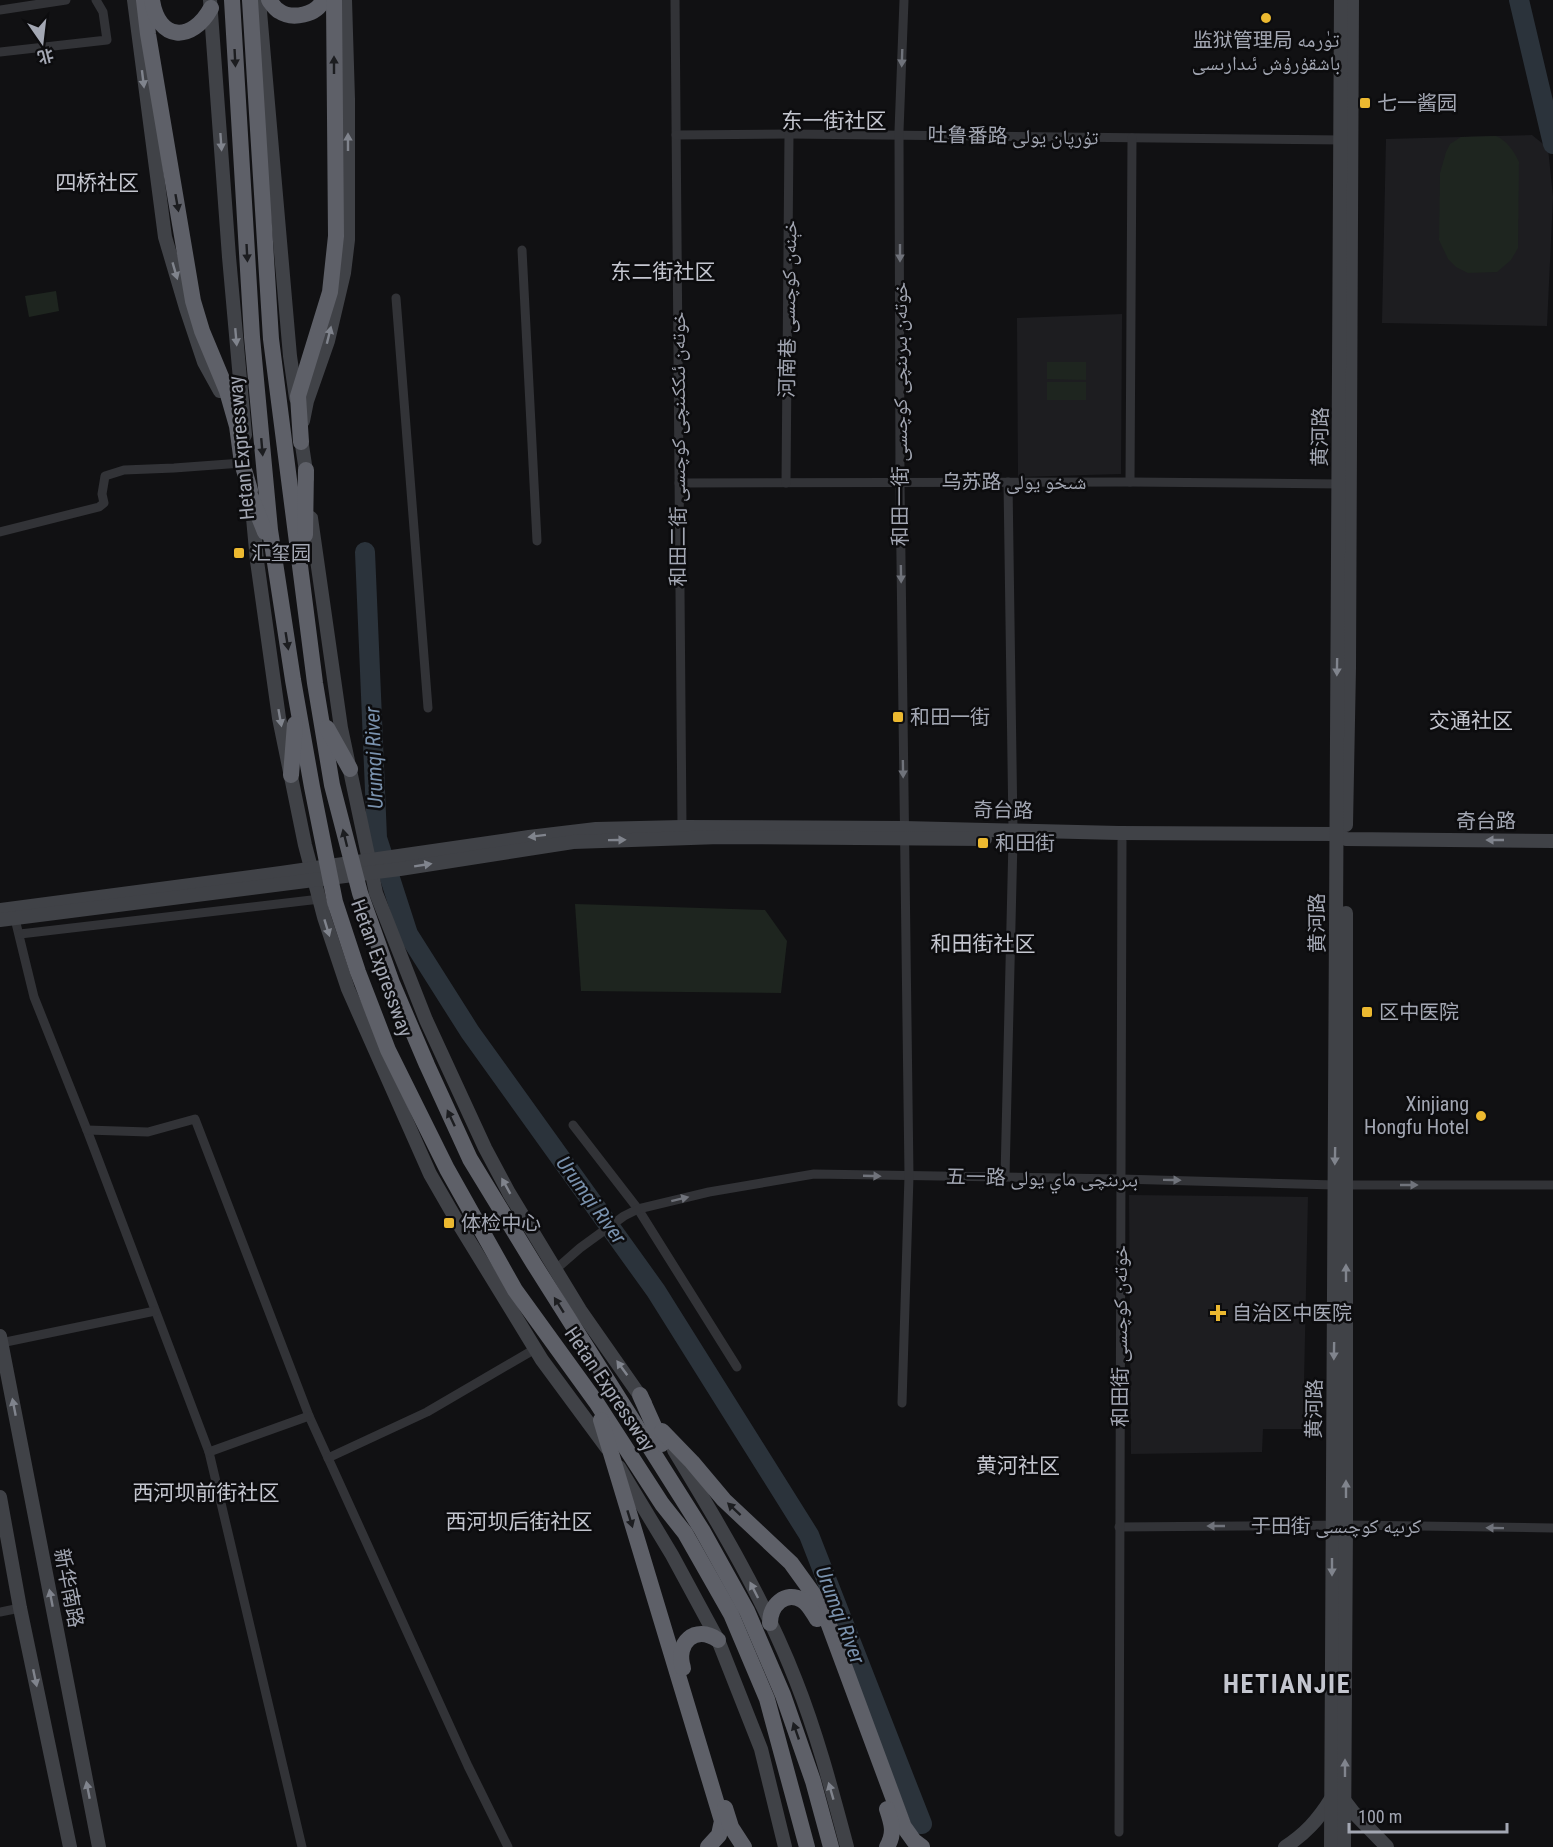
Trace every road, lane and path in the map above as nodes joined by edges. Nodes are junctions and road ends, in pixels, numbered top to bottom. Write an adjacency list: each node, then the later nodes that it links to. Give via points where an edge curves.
1 (66, 0): 17 (street)
2 (96, 0): 18 (street, via 103,12 107,40)
3 (134, 0): 26 (street, one-way to 26, via 165,237 204,362)
4 (144, 0): 26 (highway, one-way to 26, via 196,311)
5 (152, 0): 16 (highway, via 160,23 175,32 188,32 200,24)
6 (232, 0): 39 (highway, Hetan Expressway, one-way to 39, via 252,337)
7 (250, 0): 40 (highway, Hetan Expressway, via 271,339)
8 (259, 0): 27 (street, via 290,356)
9 (269, 0): 15 (highway, via 280,12 293,16 308,13)
10 (345, 0): 27 (street, one-way to 10, via 307,400 328,341 348,240)
11 (675, 0): 20 (street, 和田二街 خوتەن ئىككىنچى كوچىسى)
12 (904, 0): 21 (street, 和田一街 خوتەن بىرىنچى كوچىسى, one-way to 21)
13 (1341, 0): 23 (street, 黄河路)
14 (1352, 0): 23 (street, 黄河路)
15 (326, 2): 27 (highway, one-way to 15, via 298,396 330,292 336,236 335,124)
16 (211, 4): 36 (street, one-way to 36)
17 (0, 10)
18 (0, 52)
19 (789, 134): 20 (street, 吐鲁番路 تۇرپان يولى); 21 (street, 吐鲁番路 تۇرپان يولى); 33 (street, 河南巷 خېنەن كوچىسى)
20 (676, 135): 32 (street, 和田二街 خوتەن ئىككىنچى كوچىسى)
21 (899, 135): 22 (street, 吐鲁番路 تۇرپان يولى); 34 (street, 和田一街 خوتەن بىرىنچى كوچىسى, one-way to 34)
22 (1132, 138): 23 (street, 吐鲁番路 تۇرپان يولى); 31 (street)
23 (1345, 140): 35 (street, 黄河路, via 1340,399)
24 (522, 249): 38 (street)
25 (396, 298): 42 (street)
26 (235, 421): 28 (highway)
27 (301, 437): 29 (street)
28 (242, 463): 36 (highway); 37 (street, via 124,470 105,476 104,503 99,507)
29 (306, 470): 40 (highway); 44 (street, via 322,601)
30 (1008, 482): 31 (street, 乌苏路 شىخو يولى); 34 (street, 乌苏路 شىخو يولى); 49 (street)
31 (1130, 482): 35 (street, 乌苏路 شىخو يولى)
32 (679, 483): 33 (street, 乌苏路 شىخو يولى); 46 (street, 和田二街 خوتەن ئىككىنچى كوچىسى)
33 (786, 483): 34 (street, 乌苏路 شىخو يولى)
34 (900, 483): 47 (street, 和田一街 خوتەن بىرىنچى كوچىسى, one-way to 47)
35 (1344, 484): 50 (street, 黄河路)
36 (250, 493): 39 (highway); 45 (street, one-way to 45, via 278,707)
37 (0, 532)
38 (537, 541)
39 (274, 557): 41 (highway, Hetan Expressway, one-way to 41)
40 (304, 587): 43 (highway, Hetan Expressway)
41 (296, 699): 45 (highway); 73 (highway, Hetan Expressway, via 335,902 388,1050 447,1168 515,1290)
42 (428, 708)
43 (320, 712): 44 (highway); 81 (highway, Hetan Expressway, one-way to 43, via 470,1159 392,983 360,893 332,785)
44 (350, 769): 67 (street, one-way to 44, via 485,1148 426,1020 376,893)
45 (291, 775): 53 (street)
46 (682, 827): 47 (street, 奇台路); 48 (street, 奇台路)
47 (903, 833): 48 (street, 奇台路, via 720,837); 49 (street, 奇台路); 61 (street)
48 (661, 834): 54 (street, via 596,829 562,832)
49 (1013, 834): 50 (street, 奇台路); 52 (street, 奇台路); 62 (street)
50 (1340, 839): 51 (street, 奇台路, one-way to 50); 52 (street, 奇台路); 64 (street, 黄河路)
51 (1553, 840)
52 (1122, 841): 63 (street, 和田街 خوتەن كوچىسى)
53 (320, 899): 58 (street); 70 (street, one-way to 70, via 348,989 430,1174)
54 (52, 909): 55 (street); 56 (street)
55 (0, 910)
56 (15, 918): 57 (street); 58 (street)
57 (0, 920)
58 (20, 934): 60 (street, via 34,997)
59 (573, 1125): 66 (street)
60 (87, 1130): 68 (street); 75 (street, via 148,1132 195,1119)
61 (909, 1176): 62 (street, 五一路 بىرىنچى ماي يولى); 66 (street, 五一路 بىرىنچى ماي يولى, one-way to 61, via 814,1174); 74 (street)
62 (1005, 1177): 63 (street, 五一路 بىرىنچى ماي يولى)
63 (1121, 1179): 64 (street, 五一路 بىرىنچى ماي يولى, one-way to 64); 84 (street, 和田街 خوتەن كوچىسى)
64 (1340, 1185): 65 (street, 五一路 بىرىنچى ماي يولى, one-way to 65); 82 (street, 黄河路, one-way to 82); 83 (street, 黄河路, one-way to 64)
65 (1553, 1185)
66 (638, 1209): 67 (street, 五一路 بىرىنچى ماي يولى); 71 (street)
67 (555, 1270): 72 (street, one-way to 67)
68 (154, 1311): 69 (street); 77 (street)
69 (1, 1339): 93 (street, 新华南路, one-way to 69)
70 (536, 1350): 78 (street); 79 (street, via 427,1412)
71 (737, 1367)
72 (640, 1395): 76 (street); 81 (highway)
73 (596, 1402): 78 (highway); 99 (highway, Hetan Expressway, via 662,1504 686,1533 731,1614 767,1699)
74 (902, 1403)
75 (309, 1416): 77 (street); 79 (street)
76 (662, 1431): 88 (street, one-way to 76, via 723,1529); 103 (highway, one-way to 76, via 903,1827 822,1606 791,1563 724,1500)
77 (208, 1452): 94 (street)
78 (611, 1453): 89 (street); 96 (highway, one-way to 96, via 722,1821 718,1835)
79 (328, 1458): 95 (street)
80 (0, 1497): 86 (street)
81 (693, 1517): 100 (highway, Hetan Expressway, one-way to 81, via 783,1695 747,1611)
82 (1332, 1525): 83 (street, 于田街 كرىيە كوچىسى); 84 (street, 于田街 كرىيە كوچىسى, one-way to 84); 90 (street, 黄河路, one-way to 90)
83 (1346, 1525): 85 (street, 于田街 كرىيە كوچىسى, one-way to 83); 90 (street, 黄河路, one-way to 83)
84 (1119, 1527): 91 (street, 和田街 خوتەن كوچىسى)
85 (1553, 1528)
86 (20, 1608): 87 (street); 92 (street, one-way to 92)
87 (0, 1612)
88 (770, 1623): 101 (street, one-way to 88, via 796,1681); 102 (highway, via 776,1604 795,1597 807,1604 824,1631 891,1819 892,1838)
89 (718, 1640): 97 (highway, via 706,1634 692,1636 682,1646 681,1660 731,1827); 98 (street, via 761,1749)
90 (1338, 1799): 104 (street); 105 (street, 黄河路); 106 (street, 黄河路); 107 (street)
91 (1119, 1832)
92 (70, 1847)
93 (99, 1847)
94 (302, 1847)
95 (508, 1847)
96 (708, 1847)
97 (744, 1847)
98 (785, 1847)
99 (807, 1847)
100 (831, 1847)
101 (847, 1847)
102 (887, 1847)
103 (922, 1847)
104 (1285, 1847)
105 (1331, 1847)
106 (1344, 1847)
107 (1387, 1847)

